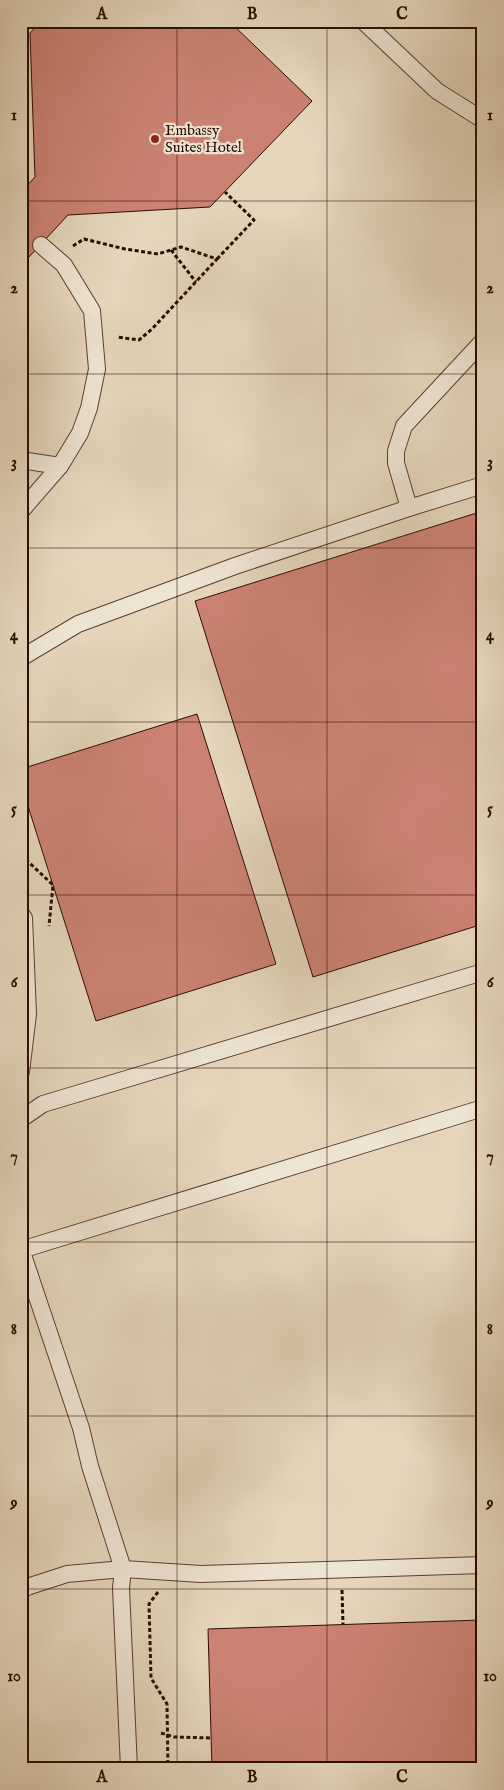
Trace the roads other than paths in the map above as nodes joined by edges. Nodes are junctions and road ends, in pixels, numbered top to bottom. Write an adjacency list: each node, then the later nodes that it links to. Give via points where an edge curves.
1 (363, 21): 2 (lane, via 437,91)
2 (483, 120)
3 (41, 245): 6 (lane, via 64,266 92,311 98,369 90,408 80,433)
4 (483, 342): 8 (lane, via 404,426 396,451 396,464)
5 (21, 460): 6 (lane)
6 (60, 466): 9 (lane)
7 (483, 485): 8 (lane)
8 (409, 508): 10 (lane, via 235,566 78,624)
9 (21, 511)
10 (21, 658)
11 (21, 914): 13 (lane, via 24,918 28,1014)
12 (483, 972): 15 (lane, via 43,1104)
13 (21, 1072)
14 (483, 1108): 16 (lane)
15 (21, 1119)
16 (21, 1250): 18 (lane, via 81,1428)
17 (483, 1566): 18 (lane, via 202,1574)
18 (123, 1569): 19 (lane, via 67,1574); 20 (lane)
19 (21, 1591)
20 (129, 1769)

